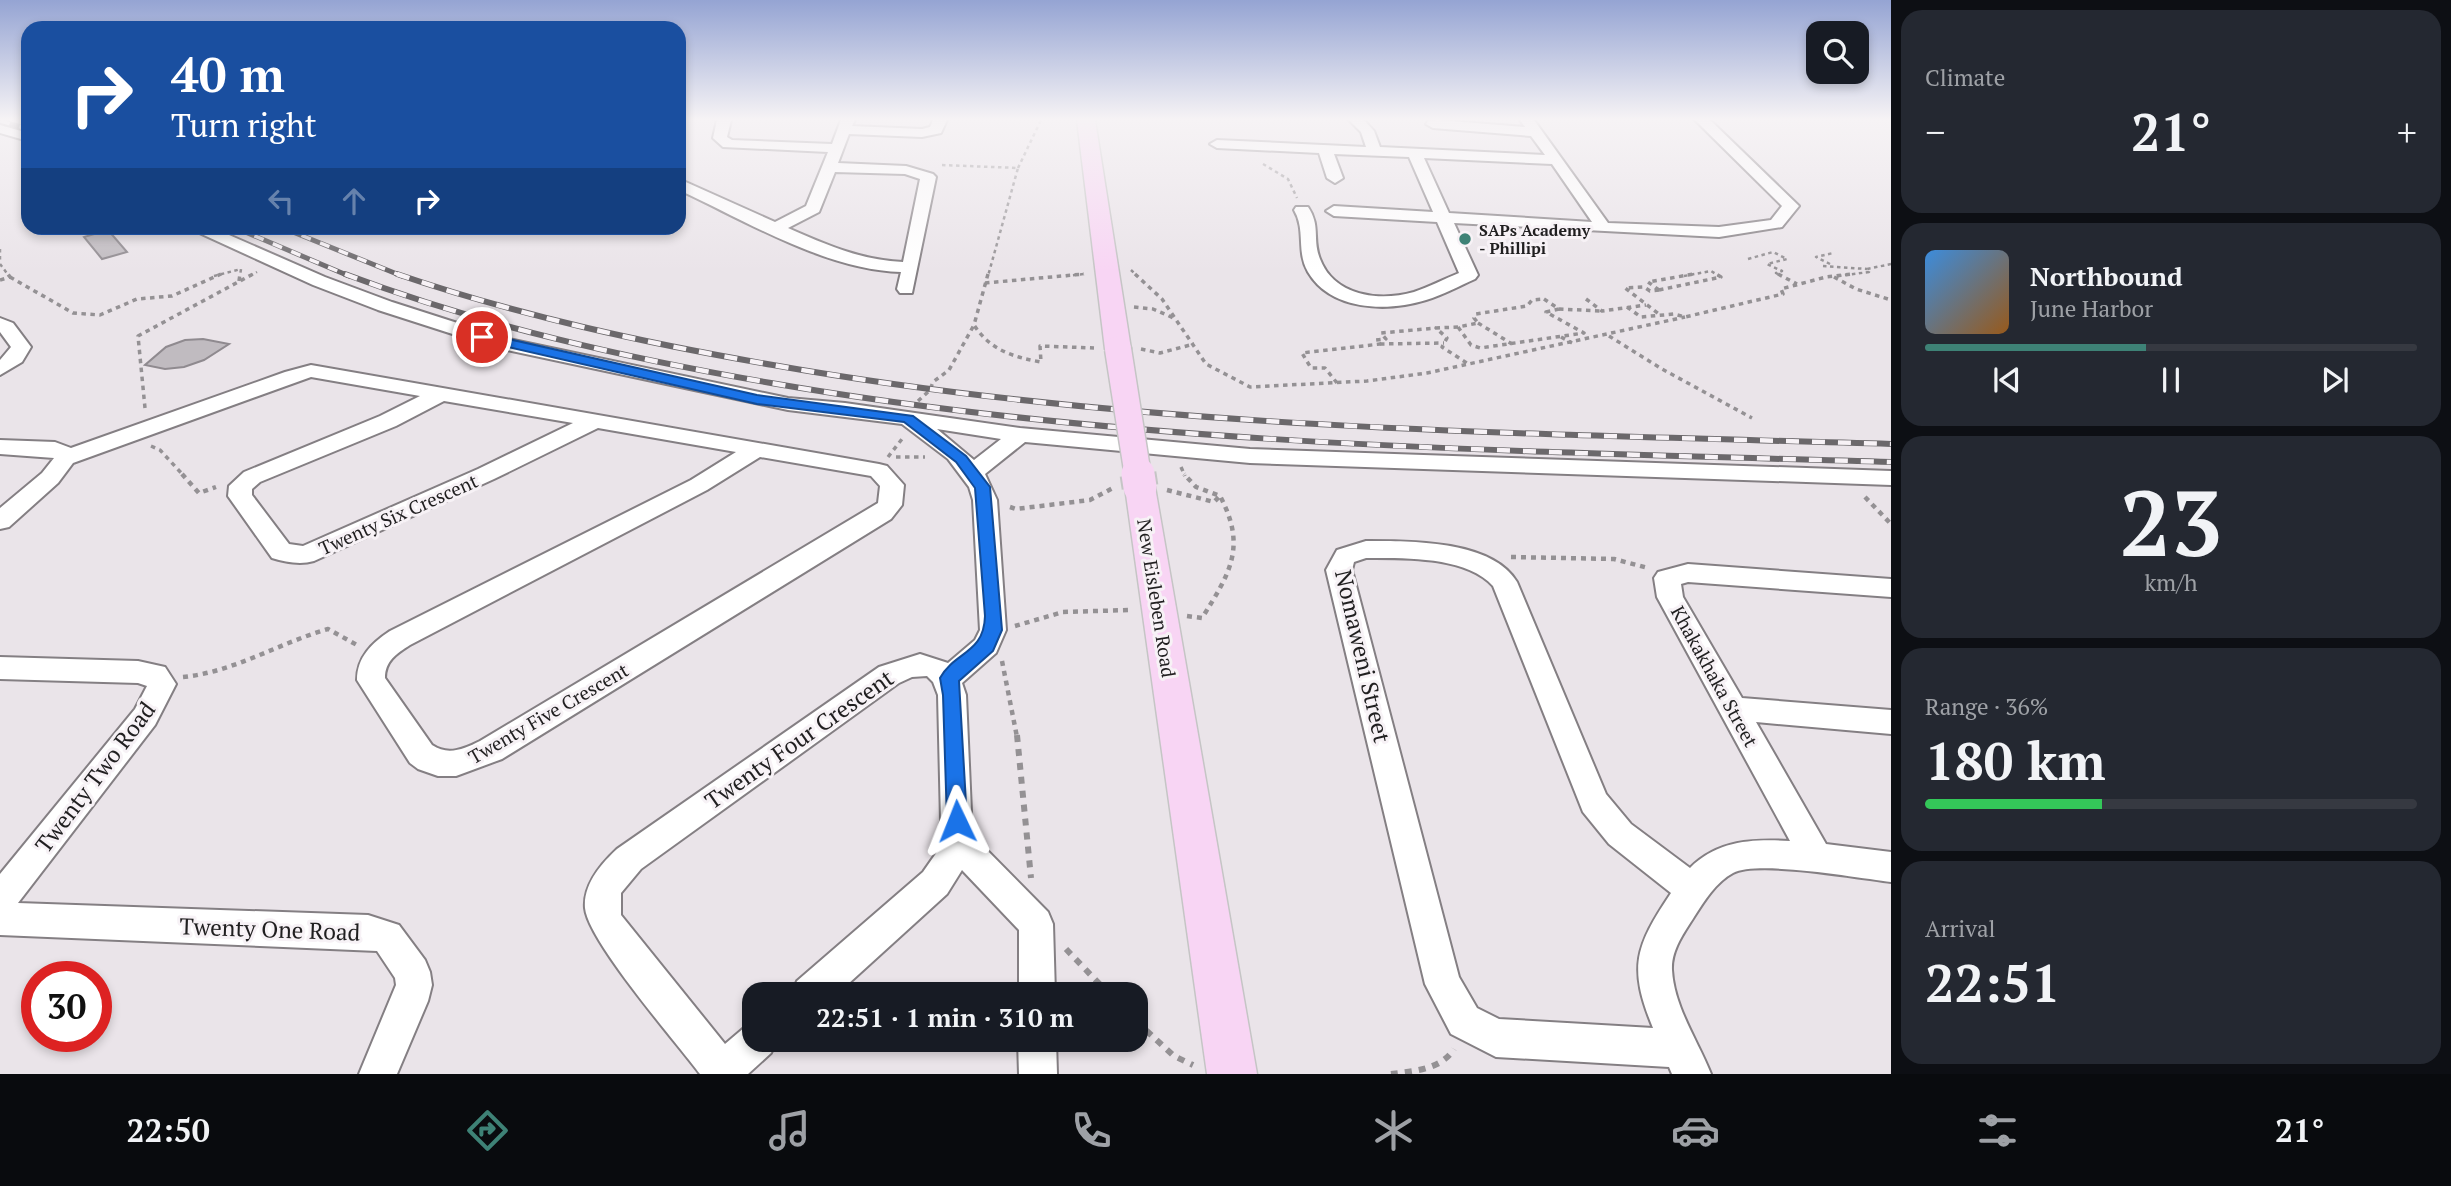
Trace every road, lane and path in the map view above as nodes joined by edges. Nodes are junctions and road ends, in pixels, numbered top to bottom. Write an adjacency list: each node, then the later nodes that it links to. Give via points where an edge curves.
1 (829, 170): 18 (street, via 813,209)
2 (886, 170): 11 (street)
3 (924, 170): 11 (path)
4 (1017, 170): 35 (path)
5 (1093, 170): 41 (main road, New Eisleben Road)
6 (1274, 170): 14 (path, via 1288,179)
7 (1332, 170): 12 (street)
8 (1422, 170): 16 (street)
9 (1563, 170): 17 (street, via 1602,224)
10 (1754, 170): 17 (street, via 1791,205 1776,223 1719,232)
11 (920, 172): 29 (street, via 928,179)
12 (1335, 178)
13 (686, 187): 18 (street)
14 (1302, 210): 16 (street, via 1309,221 1310,256 1326,285 1352,300 1409,299 1469,275)
15 (1334, 211): 16 (street)
16 (1443, 218): 17 (street)
17 (1597, 227)
18 (775, 228): 29 (street, via 865,265)
19 (216, 235): 25 (street)
20 (0, 249): 24 (path)
21 (1833, 253): 26 (path, via 1816,257)
22 (1129, 260): 48 (path, via 1133,274 1163,299)
23 (1748, 260): 36 (path, via 1773,252 1787,259 1768,264)
24 (0, 262): 31 (path)
25 (277, 263): 34 (path); 67 (street, via 385,306 500,343 757,400)
26 (1831, 264): 28 (path); 30 (path)
27 (1891, 264): 30 (path)
28 (1823, 266)
29 (910, 267): 37 (street)
30 (1867, 269): 32 (path, via 1869,272)
31 (10, 277): 33 (path); 34 (path, via 73,313 100,315 137,299 172,296 214,276 241,270)
32 (1834, 277): 36 (path); 40 (path)
33 (0, 280)
34 (239, 281): 69 (path, via 138,336 145,410)
35 (985, 283): 41 (path, via 1086,274 1089,303); 51 (path)
36 (1798, 285): 47 (path, via 1781,289 1783,294)
37 (906, 289)
38 (1659, 290): 38 (path, via 1721,279 1721,277 1711,271 1648,282); 42 (path, via 1625,288)
39 (1586, 299): 45 (path)
40 (1891, 300)
41 (1112, 304): 48 (path, via 1153,309); 61 (main road, New Eisleben Road)
42 (1647, 305): 43 (path); 46 (path)
43 (1627, 307): 45 (path); 46 (path, via 1641,317)
44 (1559, 309): 45 (path); 49 (path, via 1544,299 1532,300 1527,306 1476,314); 55 (path, via 1546,312 1584,333)
45 (1602, 311)
46 (1660, 315): 47 (path)
47 (1685, 317): 54 (path)
48 (1177, 319): 58 (path)
49 (1478, 323): 52 (path); 60 (path)
50 (0, 324): 63 (street, via 21,347)
51 (974, 325): 61 (path, via 981,340 1013,357 1041,362 1040,346); 67 (path, via 949,370 911,405)
52 (1458, 327): 53 (path); 60 (path, via 1471,345 1480,348)
53 (1436, 328): 56 (path, via 1447,338); 59 (path, via 1381,332 1386,339 1376,340)
54 (1609, 336): 57 (path); 66 (path, via 1679,381)
55 (1561, 337): 57 (path); 60 (path)
56 (1444, 343): 59 (path); 62 (path, via 1442,347)
57 (1573, 343): 62 (path)
58 (1194, 344): 61 (path, via 1160,352); 64 (path, via 1206,364 1250,387)
59 (1380, 344): 64 (path, via 1302,353 1311,369 1325,368)
60 (1513, 344)
61 (1118, 349): 81 (main road, New Eisleben Road, bridge)
62 (1470, 366): 64 (path)
63 (0, 369)
64 (1337, 383)
65 (443, 393): 68 (street, Twenty Five Crescent); 69 (street, Twenty Five Crescent, via 302,372); 80 (street, via 388,421 260,473)
66 (1752, 418)
67 (908, 419): 71 (street); 76 (path, via 905,436 888,457); 77 (street)
68 (597, 421): 74 (street, Twenty Five Crescent); 80 (street, Twenty Six Crescent, via 305,555 281,552 240,496)
69 (167, 422): 70 (street, Twenty Five Crescent)
70 (135, 434): 75 (street, Twenty Five Crescent); 80 (path, via 141,442 160,450 199,493 226,484)
71 (1020, 435): 73 (street); 77 (street)
72 (0, 447): 75 (street, via 55,449)
73 (1175, 448): 78 (street, via 1263,457); 82 (path, via 1184,478 1201,491)
74 (757, 449): 76 (street, Twenty Five Crescent); 91 (street, via 699,485 400,638)
75 (65, 458): 84 (street, via 50,478)
76 (865, 468): 91 (street, Twenty Five Crescent, via 879,471 892,485 890,505 883,513 471,761 439,763 421,754 370,680)
77 (973, 472): 83 (street)
78 (1849, 477): 79 (street); 85 (path)
79 (1891, 478)
80 (241, 486)
81 (1140, 487): 82 (path, via 1214,502); 83 (path, via 1112,488 1090,500 1016,509); 89 (main road, New Eisleben Road)
82 (1220, 496): 89 (path, via 1232,515 1237,556 1217,595 1202,618)
83 (985, 500): 90 (street)
84 (0, 521)
85 (1891, 524)
86 (1486, 564): 87 (path, via 1518,556 1614,559 1637,563); 100 (street, via 1504,582 1594,802 1620,834); 107 (street, Nomaweni Street, via 1463,557 1370,550 1346,555 1339,570 1443,984)
87 (1667, 578): 88 (street, Khakakhaka Street, via 1688,573); 95 (street, Khakakhaka Street, via 1670,597)
88 (1891, 588)
89 (1158, 611): 90 (path, via 1063,612); 112 (main road, New Eisleben Road)
90 (993, 630): 93 (street, via 986,646); 103 (path, via 1010,688 1017,735)
91 (375, 657): 94 (path, via 328,629 212,674 184,676)
92 (0, 668): 94 (street, Twenty Two Road, via 138,671 155,675)
93 (949, 678): 97 (street); 113 (street, Twenty Four Crescent, via 928,665 915,664 889,675 629,859 604,887 601,902 609,927)
94 (162, 684): 101 (street, Twenty Two Road, via 145,717)
95 (1732, 709): 96 (street); 98 (street, Khakakhaka Street)
96 (1891, 722)
97 (956, 840): 103 (street); 104 (street, via 953,856 935,883)
98 (1817, 859): 99 (street); 100 (street, via 1736,857 1720,863)
99 (1891, 867)
100 (1692, 889): 111 (street, via 1654,959 1659,992)
101 (0, 900)
102 (0, 919): 114 (street, Twenty One Road, via 368,932 387,937 412,972 414,985)
103 (1036, 924): 105 (street); 106 (path)
104 (824, 982)
105 (1037, 982)
106 (1098, 982)
107 (1464, 1021): 111 (street, via 1496,1038); 116 (path, via 1452,1054 1430,1067)
108 (1148, 1032): 112 (path, via 1174,1056)
109 (745, 1052): 113 (street, Twenty Four Crescent)
110 (1037, 1052): 115 (street)
111 (1686, 1061)
112 (1215, 1071)
113 (723, 1073)
114 (378, 1074)
115 (1038, 1074)
116 (1391, 1074)

